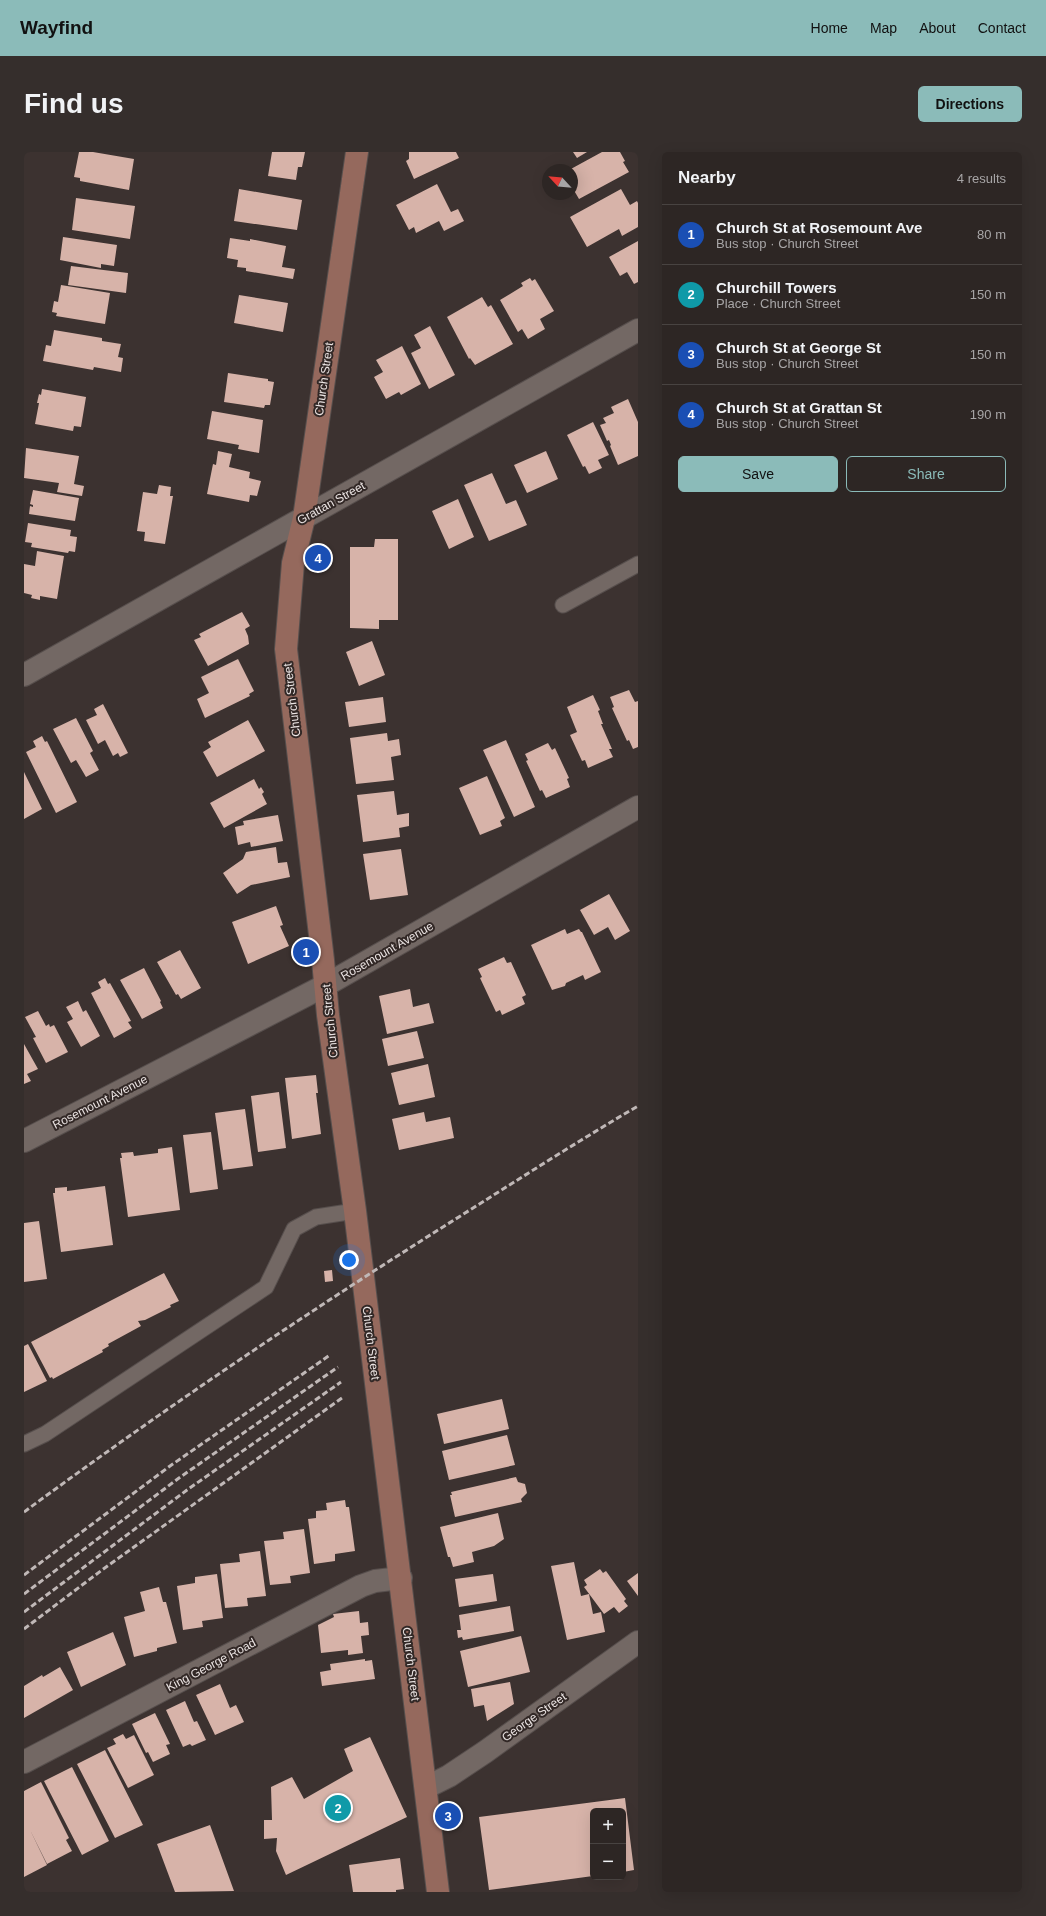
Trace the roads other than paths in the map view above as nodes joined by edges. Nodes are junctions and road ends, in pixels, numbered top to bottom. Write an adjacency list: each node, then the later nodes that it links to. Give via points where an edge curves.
1 (357, 152): 3 (street, Church Street)
2 (638, 330): 3 (street, Grattan Street)
3 (304, 518): 6 (street, Grattan Street); 8 (street, Church Street, via 293,562 286,649)
4 (638, 564): 5 (lane)
5 (563, 605)
6 (24, 674)
7 (638, 807): 8 (street, Rosemount Avenue)
8 (326, 985): 9 (street, Rosemount Avenue); 10 (street, Church Street)
9 (24, 1141)
10 (355, 1211): 11 (lane, via 316,1217 294,1229 266,1287 45,1434); 12 (street, Church Street)
11 (24, 1444)
12 (401, 1578): 14 (street, King George Road, via 375,1581 360,1586); 15 (street, Church Street)
13 (638, 1642): 15 (street, George Street, via 485,1752 449,1776)
14 (24, 1762)
15 (427, 1786): 16 (street, Church Street)
16 (438, 1892)

